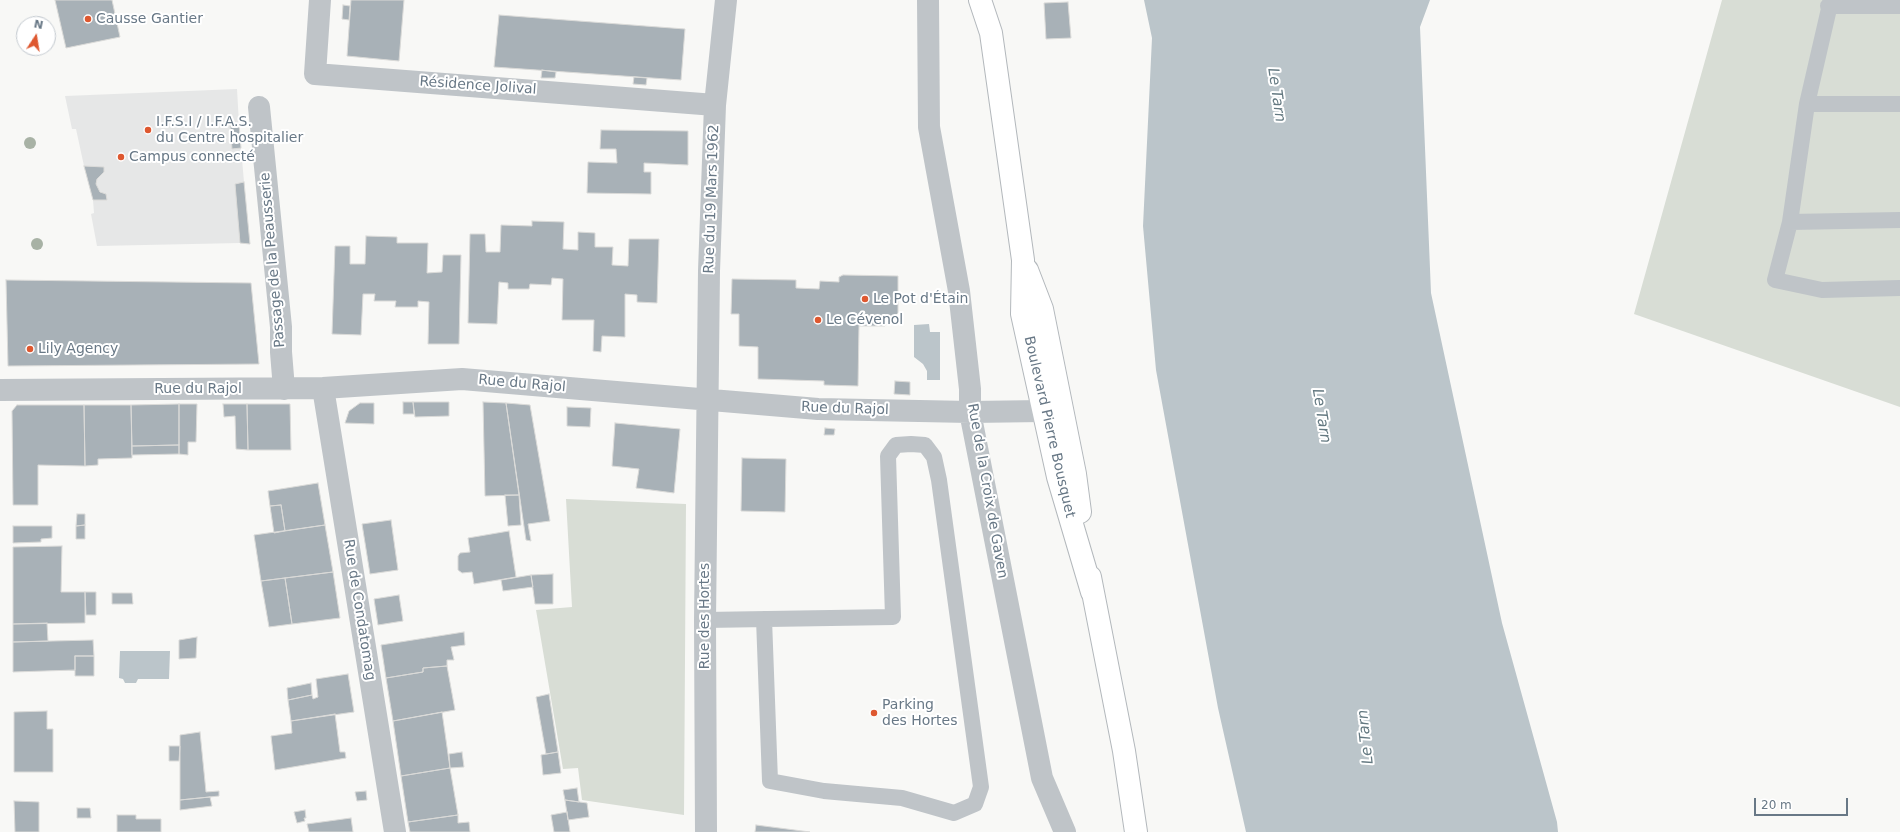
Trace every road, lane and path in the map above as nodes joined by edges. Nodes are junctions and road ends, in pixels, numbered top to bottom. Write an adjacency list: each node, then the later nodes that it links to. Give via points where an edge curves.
1 (320, 0): 11 (street, Résidence Jolival, via 315,74)
2 (726, 0): 11 (street, Rue du 19 Mars 1962)
3 (928, 0): 22 (street, Rue de la Croix de Gaven, via 929,127 959,291 970,389)
4 (980, 0): 8 (main road, Boulevard Pierre Bousquet)
5 (992, 0): 8 (main road, Boulevard Pierre Bousquet)
6 (1830, 3): 7 (lane); 9 (lane)
7 (1900, 6)
8 (990, 33): 15 (main road, Boulevard Pierre Bousquet)
9 (1807, 104): 10 (lane); 14 (lane)
10 (1900, 104)
11 (715, 105): 20 (street, Rue du 19 Mars 1962)
12 (259, 107): 18 (street, Passage de la Peausserie, via 281,327)
13 (1900, 220): 14 (lane)
14 (1790, 222): 16 (lane, via 1775,280 1822,290)
15 (1023, 260): 21 (main road, Boulevard Pierre Bousquet, via 1022,314); 23 (main road, Boulevard Pierre Bousquet, via 1042,309 1075,474)
16 (1900, 288)
17 (323, 388): 18 (street, Rue du Rajol); 20 (street, Rue du Rajol, via 462,379); 26 (street, Rue de Condatomag)
18 (284, 389): 19 (street, Rue du Rajol)
19 (0, 390)
20 (707, 399): 22 (street, Rue du Rajol, via 818,410); 24 (street, Rue des Hortes)
21 (1043, 411): 22 (street, Rue du Rajol); 23 (main road, Boulevard Pierre Bousquet, via 1058,477)
22 (970, 412): 28 (street, Rue de la Croix de Gaven, via 1042,778)
23 (1092, 592): 29 (main road, Boulevard Pierre Bousquet, via 1124,751)
24 (705, 620): 25 (lane); 27 (street, Rue des Hortes)
25 (764, 620): 25 (lane, via 893,617 888,456 896,445 924,446 934,457 939,480 981,787 975,804 954,813 902,798 824,792 770,781)
26 (395, 832)
27 (706, 832)
28 (1065, 832)
29 (1136, 832)

